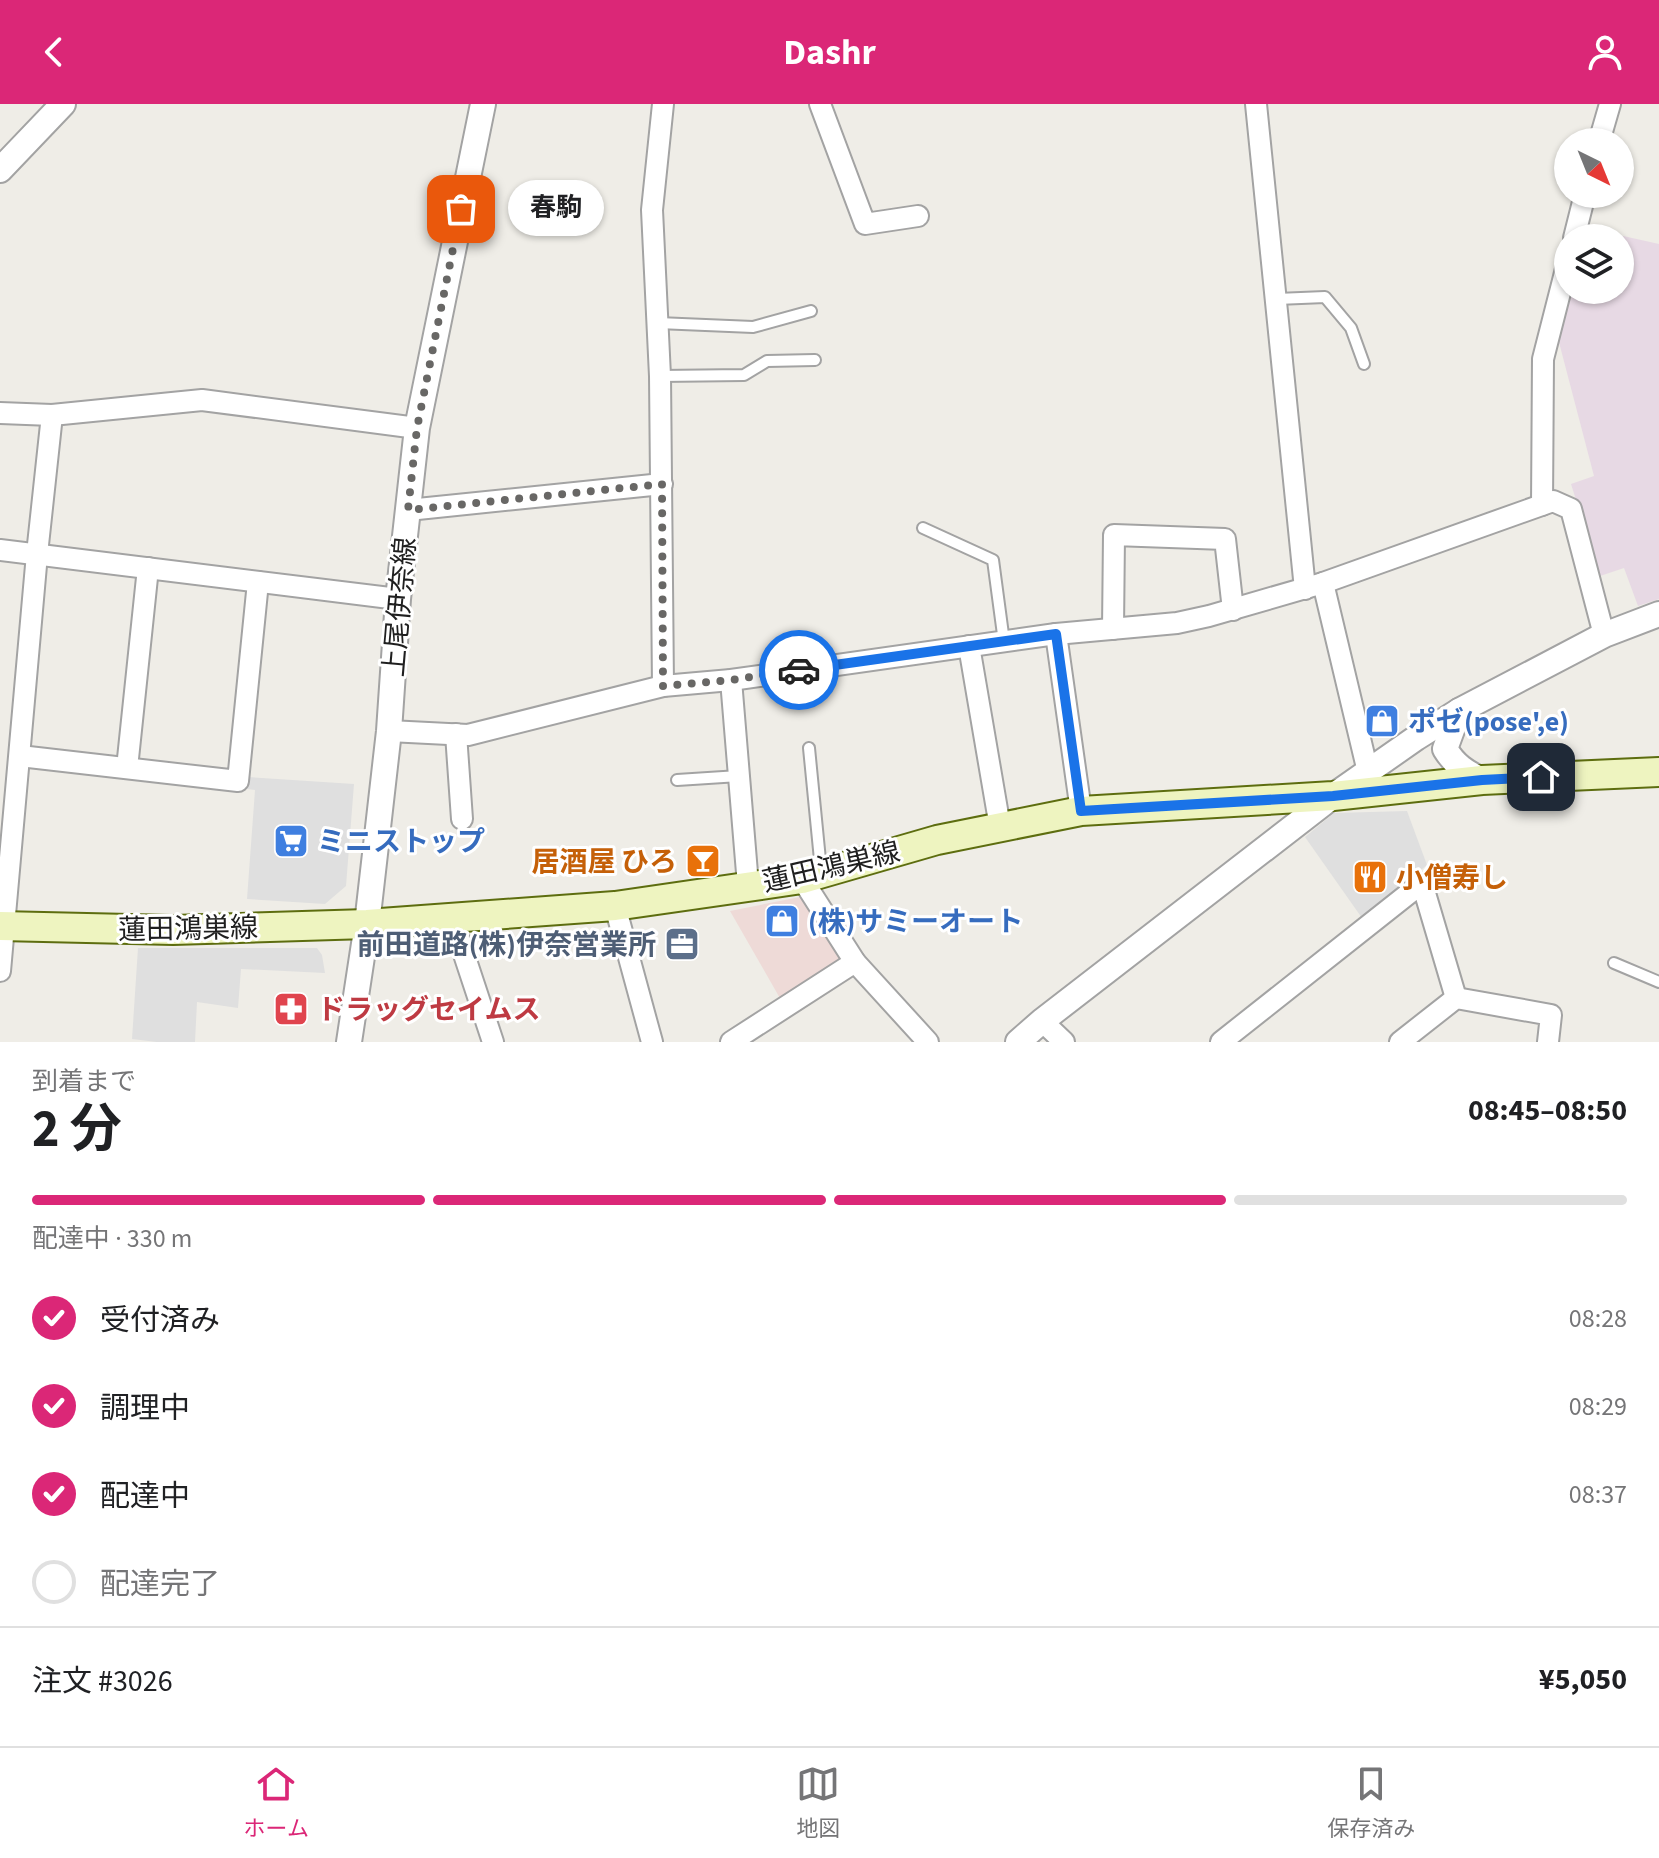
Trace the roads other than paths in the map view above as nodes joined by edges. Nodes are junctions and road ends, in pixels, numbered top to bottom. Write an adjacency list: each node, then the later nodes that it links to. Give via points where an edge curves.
1 (63, 104): 8 (street)
2 (483, 104): 19 (street, 上尾伊奈線)
3 (663, 104): 13 (street, via 652,210)
4 (820, 104): 9 (street, via 865,224)
5 (1256, 104): 10 (street)
6 (1610, 104): 7 (street)
7 (1603, 128)
8 (0, 170)
9 (918, 216)
10 (1277, 299): 15 (lane, via 1325,297 1351,328); 28 (street)
11 (1557, 304): 21 (street, via 1543,359)
12 (811, 311): 13 (lane, via 753,327)
13 (658, 323): 16 (street)
14 (815, 360): 16 (lane, via 767,361 744,375)
15 (1364, 364)
16 (660, 376): 20 (street)
17 (0, 413): 18 (street)
18 (52, 415): 19 (street, via 202,400); 25 (street)
19 (417, 428): 22 (street, 上尾伊奈線)
20 (662, 484): 22 (street); 38 (street)
21 (1542, 505): 28 (street); 34 (street, via 1553,501 1571,509)
22 (408, 510): 29 (street, 上尾伊奈線)
23 (923, 528): 35 (lane, via 993,560)
24 (0, 550): 25 (street)
25 (37, 554): 26 (street); 43 (street)
26 (148, 568): 27 (street); 44 (street)
27 (258, 582): 29 (street); 44 (street, via 238,781)
28 (1314, 586): 30 (street); 45 (street)
29 (398, 599): 40 (street, 上尾伊奈線)
30 (1233, 610): 32 (street, via 1177,623); 32 (street, via 1225,539 1114,535)
31 (1659, 614): 34 (street)
32 (1113, 629): 33 (street)
33 (1056, 634): 35 (street); 51 (street)
34 (1604, 635): 39 (street)
35 (1004, 642): 36 (street)
36 (969, 646): 37 (street); 53 (street)
37 (731, 680): 38 (street); 47 (street)
38 (663, 686): 41 (street)
39 (1459, 711): 45 (street); 49 (street, via 1445,749 1454,763)
40 (389, 731): 41 (street); 58 (street, 上尾伊奈線)
41 (456, 734): 52 (street)
42 (809, 748): 54 (lane)
43 (20, 756): 44 (street); 59 (street)
44 (127, 768)
45 (1368, 772): 50 (street)
46 (1659, 772): 49 (main road, 蓮田鴻巣線)
47 (739, 776): 48 (lane); 55 (street)
48 (677, 780)
49 (1482, 780): 50 (main road, 蓮田鴻巣線)
50 (1333, 796): 51 (main road, 蓮田鴻巣線); 65 (street)
51 (1081, 811): 53 (main road, 蓮田鴻巣線)
52 (462, 819)
53 (1000, 827): 54 (main road, 蓮田鴻巣線)
54 (812, 875): 55 (main road, 蓮田鴻巣線); 60 (street)
55 (748, 885): 56 (main road, 蓮田鴻巣線)
56 (615, 906): 57 (main road, 蓮田鴻巣線); 68 (street)
57 (452, 918): 58 (main road, 蓮田鴻巣線); 67 (street)
58 (367, 924): 59 (main road, 蓮田鴻巣線, via 173,930); 66 (street, 上尾伊奈線)
59 (2, 926): 62 (street)
60 (855, 962): 69 (street); 70 (street)
61 (1614, 963): 63 (lane)
62 (0, 971)
63 (1659, 982)
64 (1456, 998): 73 (street, via 1422,883); 74 (street); 75 (street, via 1551,1015)
65 (1042, 1021): 71 (street); 72 (street)
66 (349, 1042)
67 (493, 1042)
68 (652, 1042)
69 (731, 1042)
70 (928, 1042)
71 (1018, 1042)
72 (1064, 1042)
73 (1221, 1042)
74 (1400, 1042)
75 (1548, 1042)

